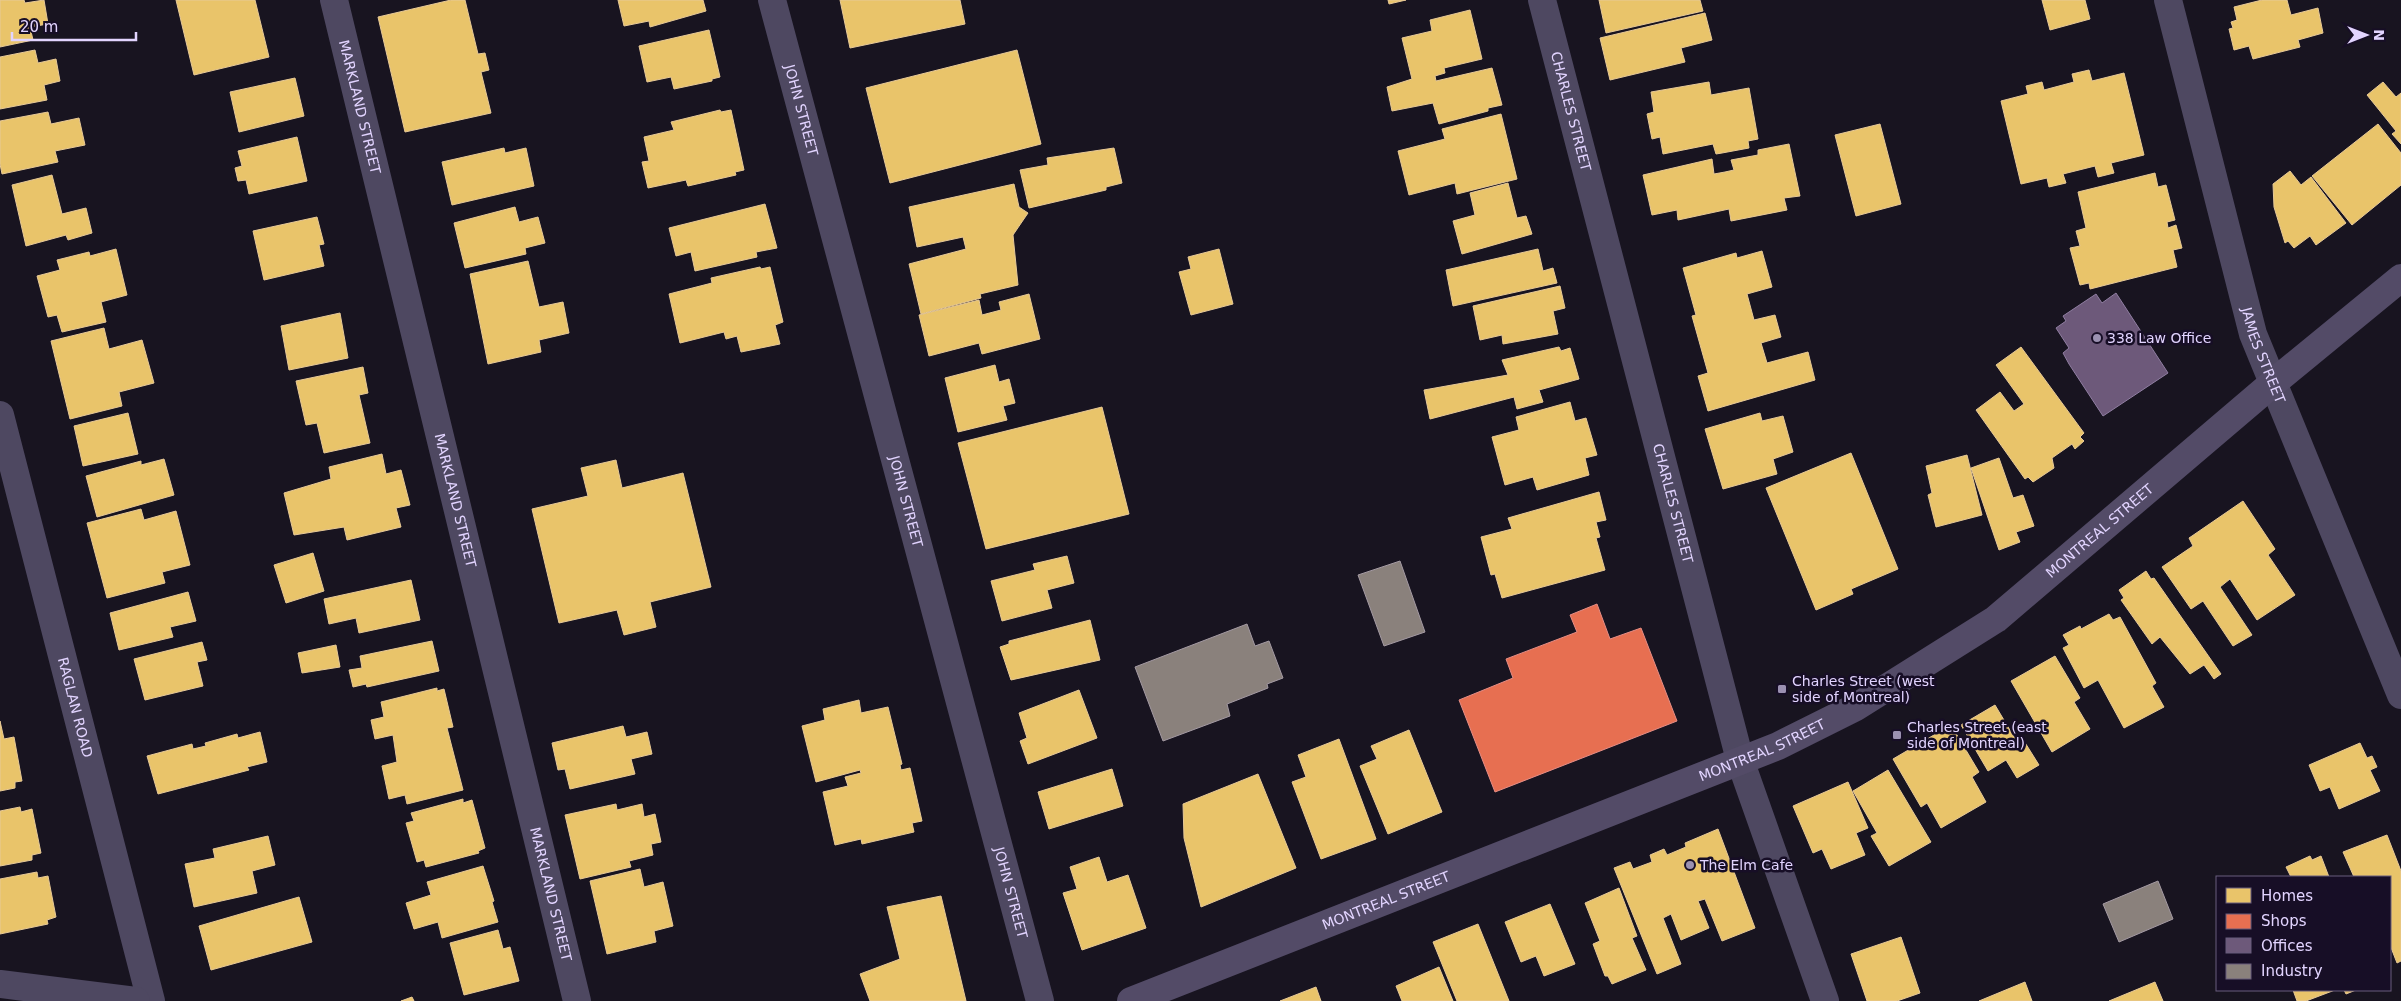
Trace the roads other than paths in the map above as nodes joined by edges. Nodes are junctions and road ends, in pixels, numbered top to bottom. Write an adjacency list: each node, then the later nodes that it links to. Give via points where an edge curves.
1 (334, 0): 13 (street, MARKLAND STREET)
2 (772, 0): 14 (street, JOHN STREET)
3 (1542, 0): 9 (street, CHARLES STREET)
4 (2168, 0): 6 (street, JAMES STREET, via 2253,334)
5 (2401, 278): 6 (main road, MONTREAL STREET)
6 (2272, 383): 8 (street, JAMES STREET); 9 (main road, MONTREAL STREET, via 1996,618 1856,707 1778,746)
7 (0, 415): 12 (street, RAGLAN ROAD)
8 (2401, 695)
9 (1740, 760): 15 (main road, MONTREAL STREET); 16 (street, CHARLES STREET)
10 (0, 984): 11 (street)
11 (136, 1001)
12 (151, 1001)
13 (577, 1001)
14 (1040, 1001)
15 (1131, 1001)
16 (1825, 1001)

